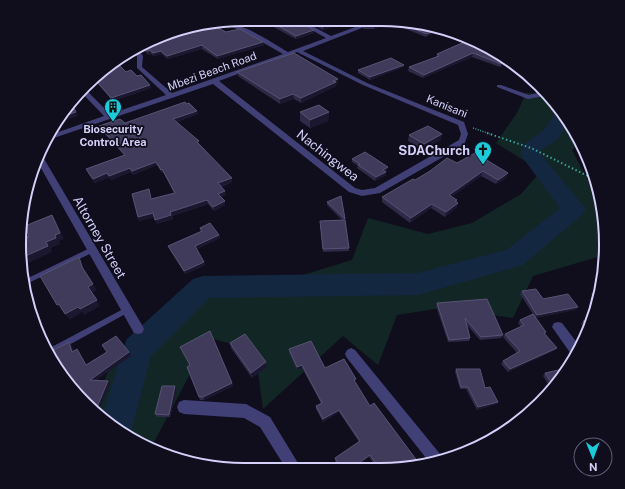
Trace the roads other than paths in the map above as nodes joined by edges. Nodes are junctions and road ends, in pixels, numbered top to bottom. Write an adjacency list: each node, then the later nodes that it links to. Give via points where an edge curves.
1 (233, 26): 7 (street)
2 (308, 26): 4 (street)
3 (364, 26): 4 (street, Mbezi Beach Road)
4 (331, 38): 5 (street, Mbezi Beach Road)
5 (297, 50): 7 (street, Mbezi Beach Road); 14 (street, Kanisani, via 365,84)
6 (138, 54): 12 (street, via 139,67)
7 (288, 54): 8 (street, Mbezi Beach Road)
8 (214, 81): 12 (street, Mbezi Beach Road); 14 (street, Nachingwea, via 352,190 362,194 376,191 461,143 465,132)
9 (499, 86): 11 (street, via 528,97)
10 (86, 94): 13 (street)
11 (540, 95)
12 (171, 96): 13 (street, Mbezi Beach Road)
13 (109, 117): 15 (street, Mbezi Beach Road)
14 (461, 124)
15 (55, 136)
16 (42, 163): 17 (street, Altorney Street)
17 (92, 250): 18 (lane); 19 (street, Altorney Street)
18 (29, 281)
19 (127, 310): 21 (street, Altorney Street); 23 (lane)
20 (558, 327): 22 (street)
21 (138, 329)
22 (573, 347)
23 (53, 350)
24 (351, 354): 26 (street)
25 (184, 407): 27 (street, via 246,411 265,422)
26 (434, 457)
27 (291, 463)

